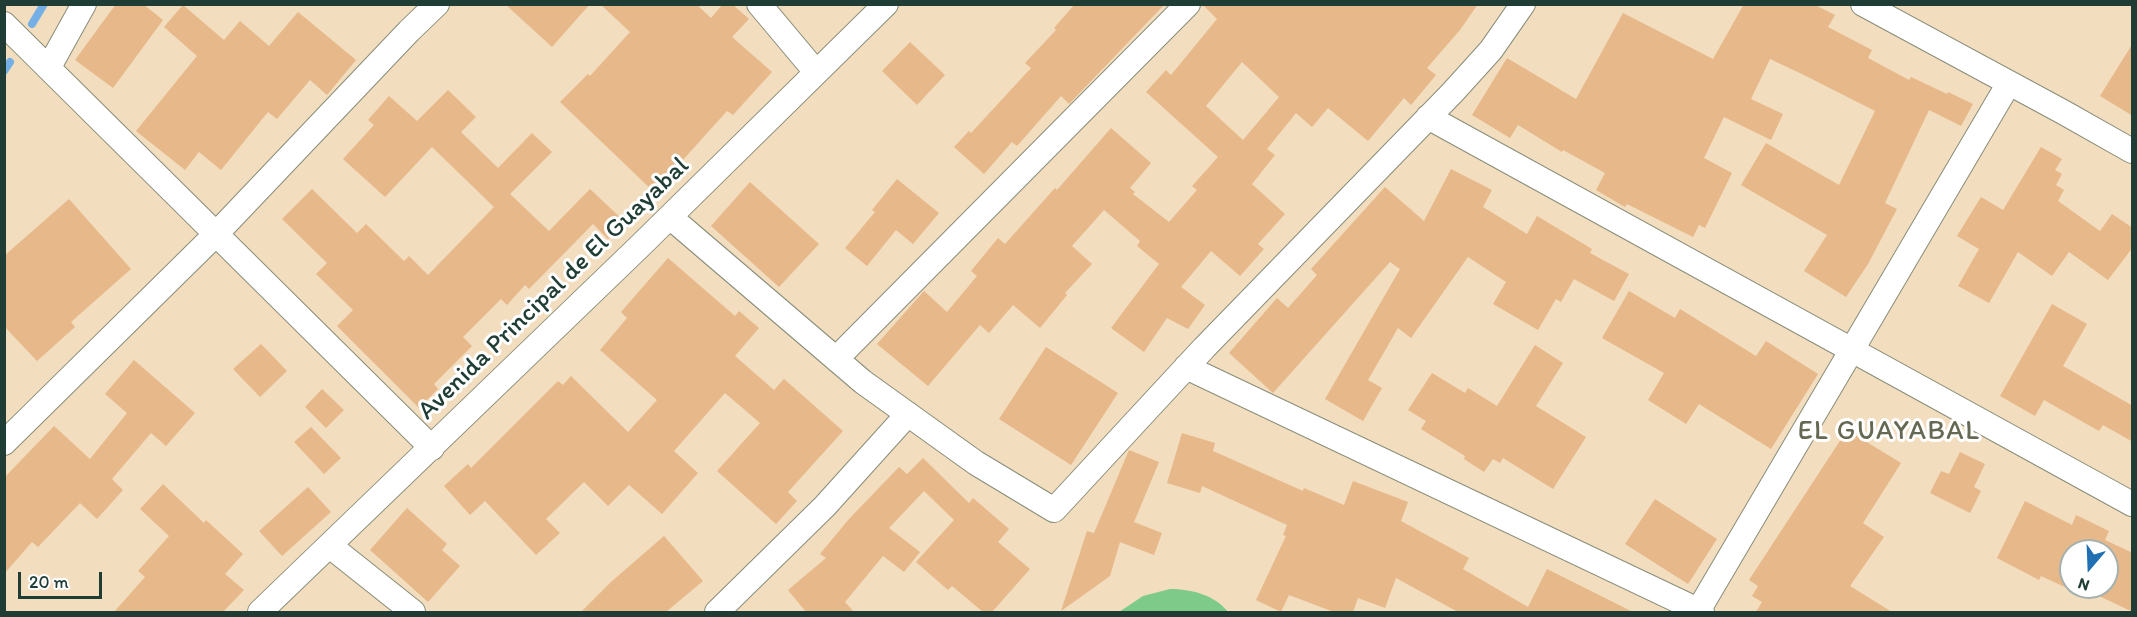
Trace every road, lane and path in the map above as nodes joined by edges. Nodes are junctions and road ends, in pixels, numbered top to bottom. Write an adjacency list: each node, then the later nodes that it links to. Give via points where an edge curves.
1 (84, 4): 9 (street)
2 (437, 4): 15 (street)
3 (759, 4): 10 (street)
4 (886, 4): 10 (street, Avenida Principal de El Guayabal)
5 (1188, 4): 17 (street)
6 (1523, 4): 12 (street, via 1491,50)
7 (1863, 4): 11 (street)
8 (4, 24): 9 (street)
9 (49, 67): 15 (street)
10 (816, 72): 14 (street, Avenida Principal de El Guayabal)
11 (2009, 83): 13 (street); 16 (street)
12 (1428, 117): 16 (street); 18 (street)
13 (2133, 151)
14 (670, 217): 17 (street); 21 (street, Avenida Principal de El Guayabal)
15 (216, 234): 20 (street); 21 (street)
16 (1851, 350): 22 (street); 27 (street)
17 (836, 359): 19 (street)
18 (1186, 367): 19 (street, via 1054,510 976,463); 27 (street)
19 (908, 414): 26 (street, via 825,506)
20 (4, 443)
21 (432, 448): 23 (street, Avenida Principal de El Guayabal)
22 (2133, 504)
23 (330, 546): 24 (street, Avenida Principal de El Guayabal); 25 (street)
24 (260, 612)
25 (412, 612)
26 (717, 612)
27 (1700, 612)

